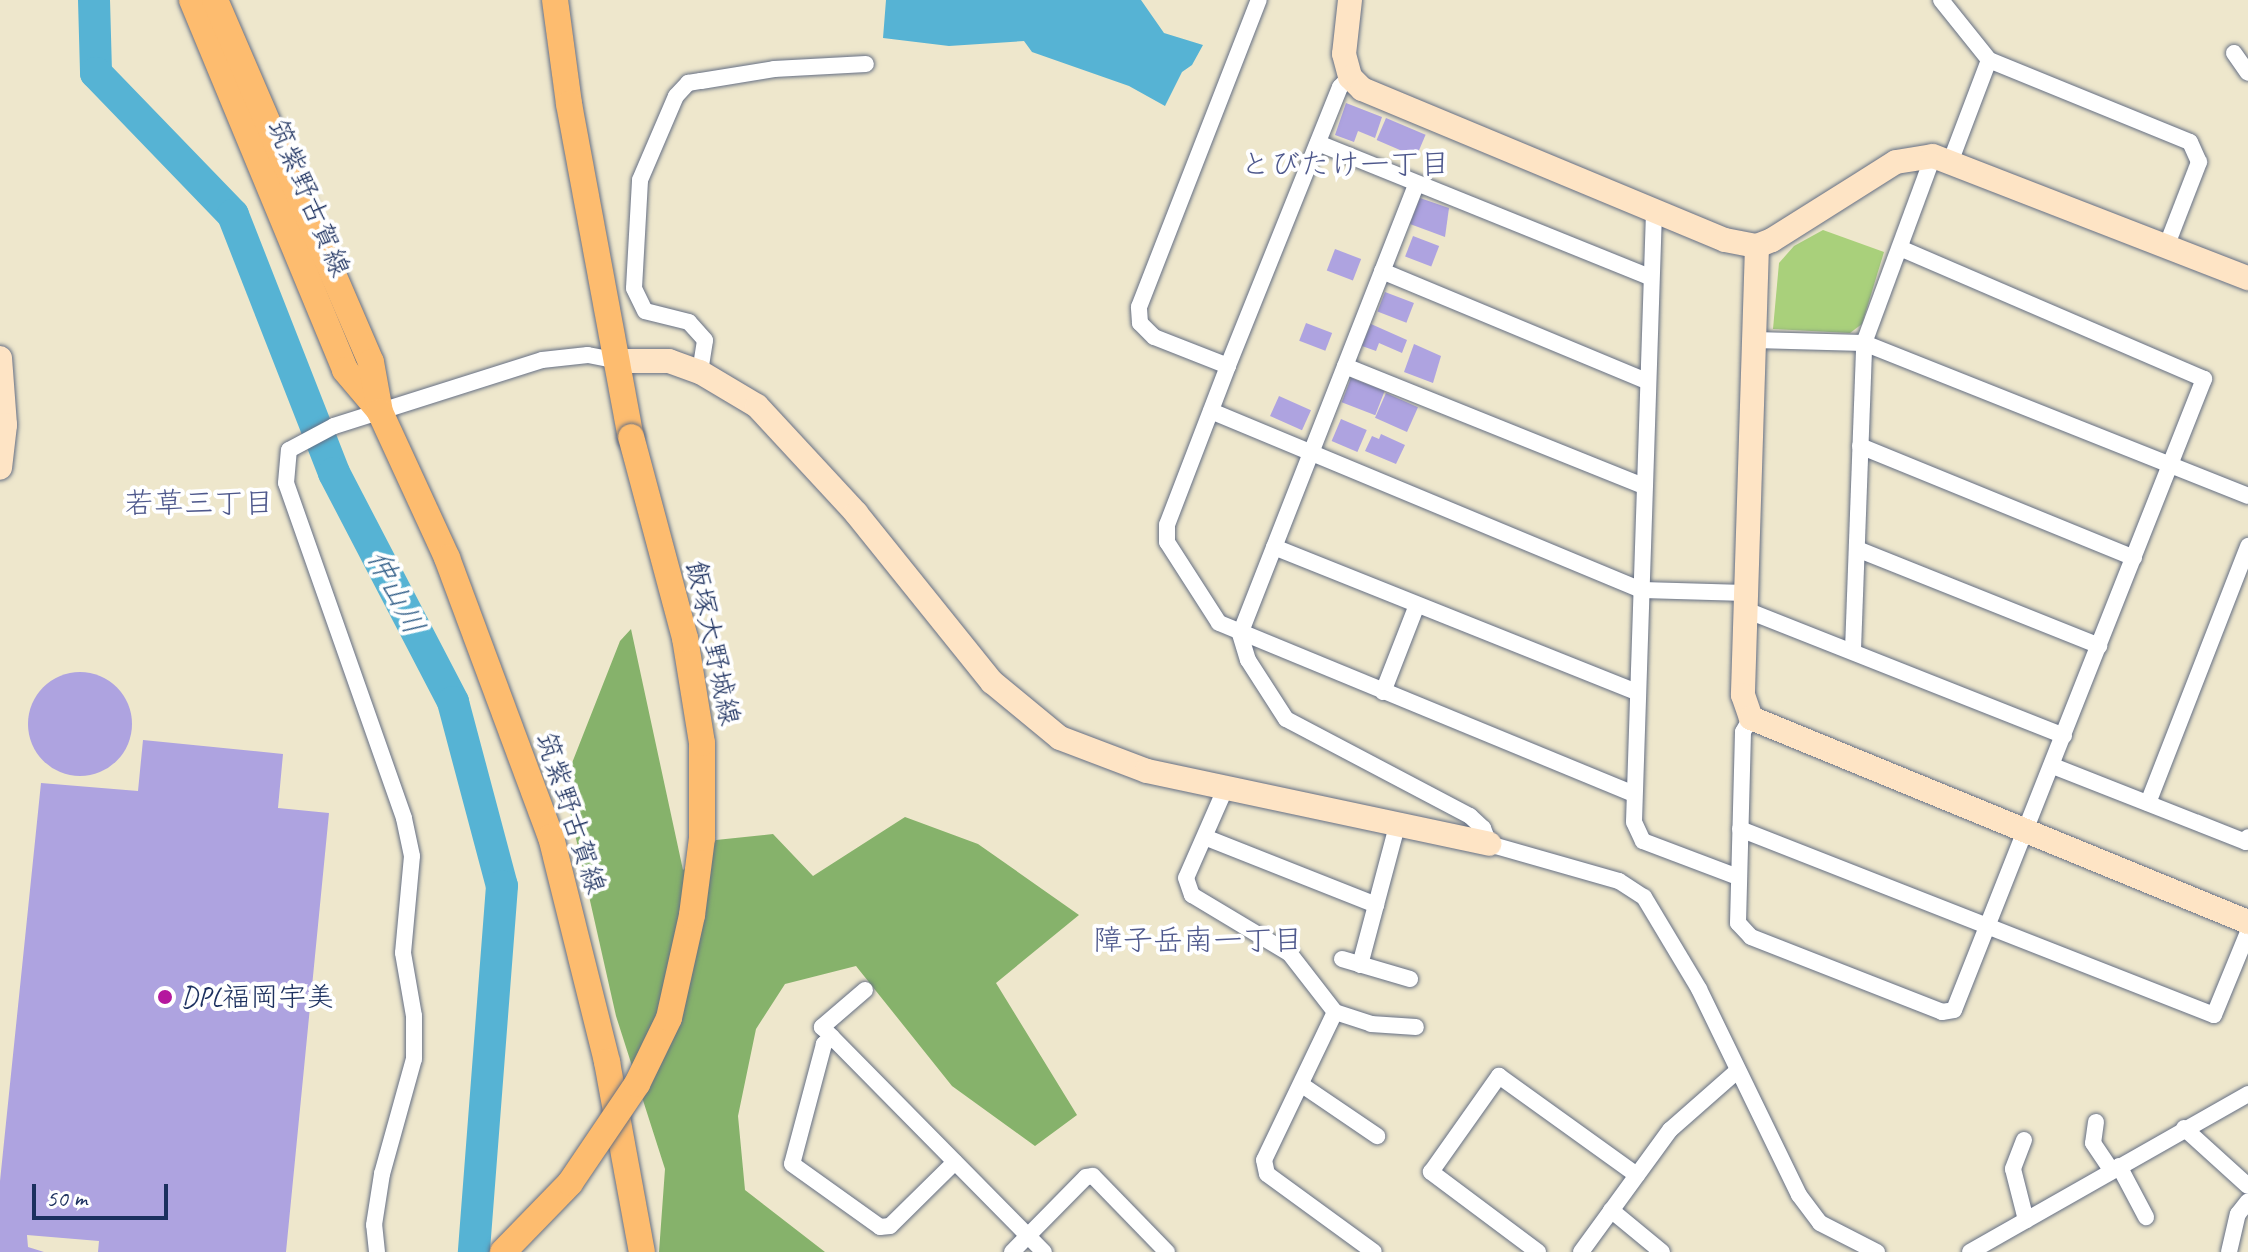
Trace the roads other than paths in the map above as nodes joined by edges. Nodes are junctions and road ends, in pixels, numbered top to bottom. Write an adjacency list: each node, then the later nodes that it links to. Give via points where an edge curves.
1 (192, 0): 31 (main road, 筑紫野古賀線, via 345,370)
2 (215, 0): 31 (main road, 筑紫野古賀線, via 371,362)
3 (555, 0): 25 (main road, 飯塚大野城線, via 569,104)
4 (1259, 0): 26 (street, via 1139,307 1140,323 1154,337)
5 (1350, 0): 11 (street, via 1344,54)
6 (1941, 0): 8 (street)
7 (2234, 53): 10 (street)
8 (1989, 60): 13 (street); 17 (street, via 2190,142 2199,162)
9 (866, 64): 28 (street, via 774,69 688,83 676,96 640,180 634,288 645,311 689,322 705,340)
10 (2248, 73)
11 (1350, 77): 12 (street, via 1340,87); 15 (street, via 1378,97)
12 (1318, 143): 14 (street); 26 (street)
13 (1942, 158): 16 (street, via 1896,162); 17 (street); 18 (street)
14 (1416, 185): 19 (street); 20 (street)
15 (1654, 212): 16 (street); 20 (street)
16 (1757, 246): 22 (street)
17 (2166, 247): 21 (street)
18 (1900, 248): 23 (street); 34 (street, via 2204,379)
19 (1382, 271): 27 (street); 29 (street)
20 (1649, 277): 29 (street)
21 (2248, 278)
22 (1754, 340): 23 (street); 43 (street)
23 (1864, 343): 32 (street); 34 (street)
24 (0, 358): 35 (street, via 5,425)
25 (618, 361): 28 (street, via 669,361); 31 (street, via 588,355 542,360); 91 (main road, 飯塚大野城線, bridge, via 631,437 685,638 702,743 702,838 692,915 669,1018 637,1084 570,1183)
26 (1228, 366): 30 (street)
27 (1345, 366): 33 (street); 36 (street)
28 (700, 372): 53 (street, via 745,398 779,427 1013,703 1060,738 1098,756)
29 (1646, 381): 36 (street)
30 (1211, 411): 33 (street); 45 (street, via 1167,525 1167,542 1219,623)
31 (380, 412): 90 (street, via 334,426 289,450 286,483 404,818 412,856 403,953 414,1016 414,1059 382,1174 374,1225); 92 (main road, 筑紫野古賀線, via 447,558 551,837 607,1062)
32 (1860, 446): 40 (street); 41 (street)
33 (1310, 454): 39 (street); 42 (street)
34 (2170, 466): 37 (street); 41 (street)
35 (0, 468)
36 (1644, 486): 42 (street)
37 (2248, 496)
38 (2248, 546): 55 (street)
39 (1274, 547): 44 (street); 45 (street)
40 (1857, 549): 46 (street); 47 (street)
41 (2134, 558): 46 (street)
42 (1642, 590): 43 (street); 49 (street)
43 (1746, 601): 47 (street); 50 (street, via 1743,695)
44 (1417, 605): 48 (street); 49 (street)
45 (1240, 634): 48 (street); 61 (street, via 1257,678 1286,719 1470,816 1483,828)
46 (2099, 646): 51 (street)
47 (1853, 650): 51 (street)
48 (1383, 692): 54 (street)
49 (1637, 692): 54 (street)
50 (1751, 718): 57 (street, via 1743,732); 58 (street)
51 (2064, 736): 52 (street)
52 (2053, 766): 55 (street); 58 (street)
53 (1226, 787): 56 (street); 59 (street)
54 (1633, 794): 62 (street, via 1634,822 1643,841)
55 (2148, 803): 60 (street)
56 (1397, 826): 61 (street); 63 (street)
57 (1740, 829): 62 (street); 65 (street)
58 (2025, 832): 64 (street); 65 (street)
59 (1207, 838): 63 (street); 71 (street, via 1186,878 1192,895 1290,954)
60 (2247, 840)
61 (1489, 844): 74 (street, via 1619,881 1644,897 1699,989)
62 (1738, 877): 65 (street, via 1738,923 1751,937 1942,1012 1958,1004)
63 (1376, 905): 68 (street)
64 (2248, 922)
65 (1988, 927): 66 (street, via 2214,1015)
66 (2248, 932)
67 (1342, 959): 68 (street)
68 (1360, 965): 69 (street)
69 (1410, 979)
70 (865, 990): 73 (street, via 822,1027)
71 (1335, 1012): 72 (street, via 1371,1024); 75 (street)
72 (1416, 1027)
73 (832, 1037): 81 (street); 81 (street, via 824,1044 792,1164 880,1227 890,1226)
74 (1737, 1071): 83 (street, via 1670,1130); 100 (street, via 1799,1195 1820,1223)
75 (1302, 1085): 79 (street); 96 (street, via 1264,1160 1267,1174)
76 (2248, 1094): 78 (street)
77 (2096, 1122): 82 (street, via 2093,1143)
78 (2184, 1128): 82 (street); 84 (street)
79 (1377, 1136)
80 (2024, 1140): 88 (street, via 2013,1169)
81 (955, 1162): 89 (street)
82 (2115, 1168): 87 (street); 88 (street)
83 (1637, 1175): 86 (street); 97 (street, via 1499,1076 1431,1172)
84 (2248, 1186)
85 (2248, 1201): 102 (street, via 2238,1214)
86 (1611, 1210): 98 (street); 99 (street)
87 (2146, 1217)
88 (2026, 1220): 101 (street)
89 (1028, 1236): 93 (street); 94 (street); 95 (street, via 1086,1177 1093,1176)
90 (377, 1252)
91 (503, 1252)
92 (642, 1252)
93 (1012, 1252)
94 (1044, 1252)
95 (1167, 1252)
96 (1374, 1252)
97 (1538, 1252)
98 (1581, 1252)
99 (1662, 1252)
100 (1877, 1252)
101 (1970, 1252)
102 (2229, 1252)

